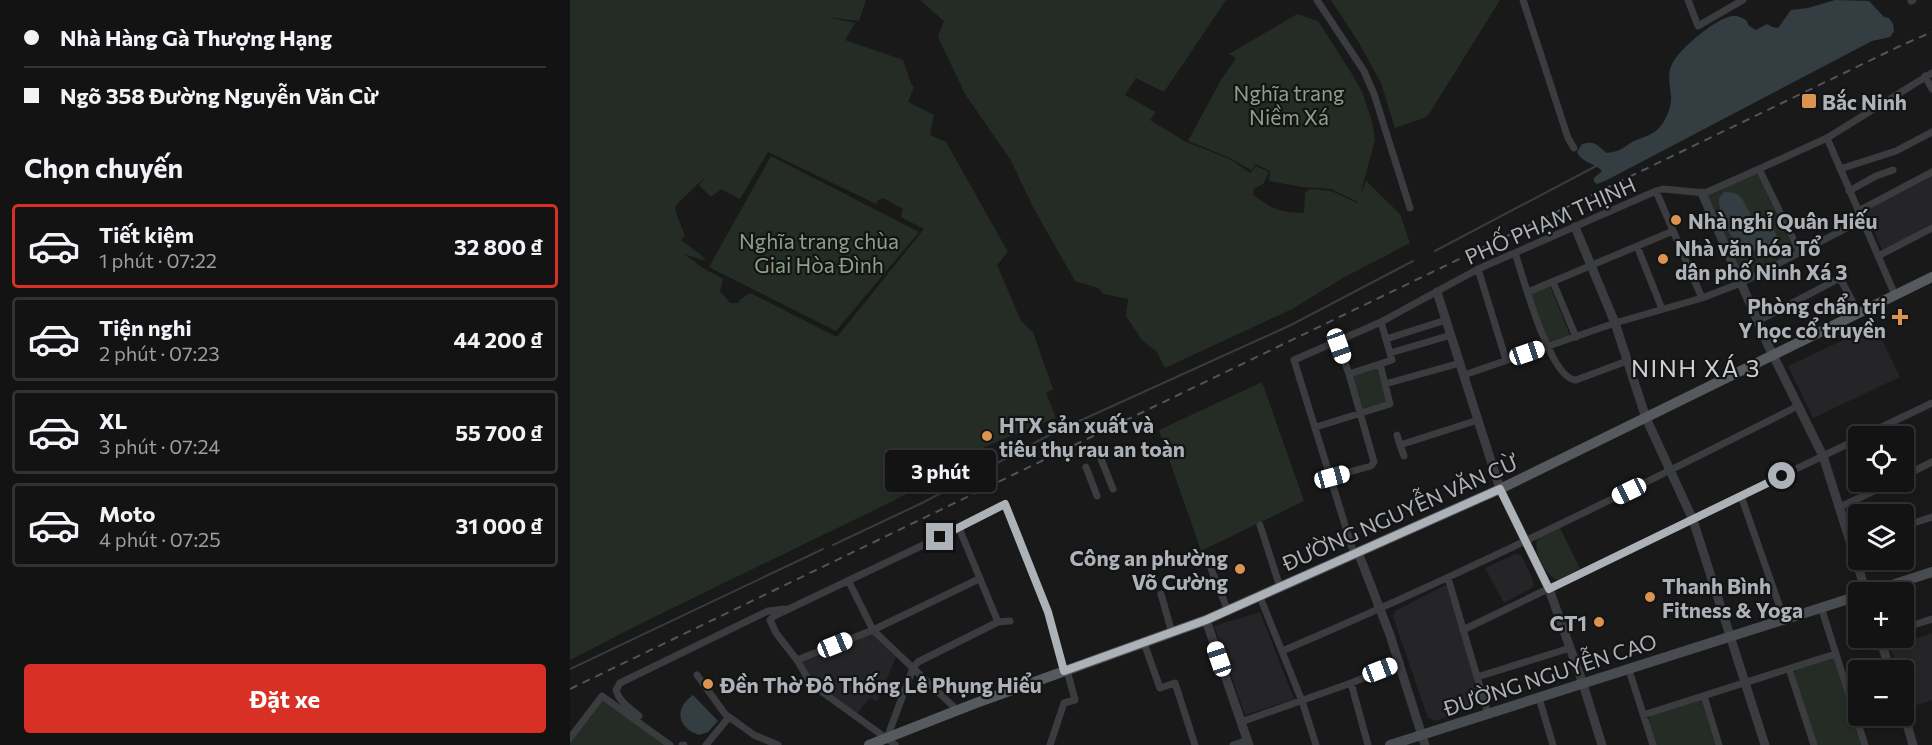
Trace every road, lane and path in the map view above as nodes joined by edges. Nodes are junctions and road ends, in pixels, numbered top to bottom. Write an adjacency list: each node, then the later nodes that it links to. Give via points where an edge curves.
1 (1317, 0): 18 (street, via 1364,71)
2 (1522, 0): 10 (street)
3 (1688, 0): 5 (street, via 1698,26)
4 (1743, 0): 5 (street)
5 (1730, 3)
6 (1929, 75): 7 (street); 9 (street, PHỐ PHẠM THỊNH)
7 (1932, 89)
8 (1932, 132): 12 (street, via 1896,151)
9 (1827, 138): 11 (street, PHỐ PHẠM THỊNH); 12 (street)
10 (1574, 148)
11 (1759, 169): 17 (street, PHỐ PHẠM THỊNH); 25 (street)
12 (1840, 169): 16 (street)
13 (1893, 170): 16 (street)
14 (1932, 172): 19 (street)
15 (1656, 191): 17 (street, PHỐ PHẠM THỊNH); 21 (street, PHỐ PHẠM THỊNH); 23 (street)
16 (1849, 191): 19 (street)
17 (1702, 193): 32 (street)
18 (1410, 208)
19 (1858, 211): 20 (street)
20 (1862, 220): 25 (street); 27 (street)
21 (1575, 227): 26 (street, PHỐ PHẠM THỊNH); 28 (street)
22 (1932, 228): 27 (street)
23 (1672, 231): 24 (street); 36 (street)
24 (1637, 246): 28 (street); 37 (street)
25 (1799, 251): 32 (street)
26 (1515, 253): 29 (street, PHỐ PHẠM THỊNH); 34 (street)
27 (1878, 256): 35 (street)
28 (1591, 266): 31 (street); 42 (street)
29 (1478, 269): 33 (street, PHỐ PHẠM THỊNH); 50 (street)
30 (1932, 277): 35 (main road, ĐƯỜNG NGUYỄN VĂN CỪ)
31 (1553, 282): 34 (street); 44 (street)
32 (1741, 283): 36 (street); 40 (street)
33 (1437, 292): 39 (street); 41 (street, PHỐ PHẠM THỊNH)
34 (1528, 292): 47 (street)
35 (1895, 295): 38 (main road, ĐƯỜNG NGUYỄN VĂN CỪ)
36 (1702, 298): 37 (street)
37 (1662, 309): 42 (street)
38 (1858, 314): 40 (street, via 1840,278); 49 (main road, ĐƯỜNG NGUYỄN VĂN CỪ)
39 (1446, 320): 43 (street); 45 (street)
40 (1758, 321): 49 (street)
41 (1381, 322): 45 (street); 46 (street, PHỐ PHẠM THỊNH)
42 (1615, 323): 44 (street); 51 (street)
43 (1451, 335): 48 (street); 52 (street)
44 (1576, 337): 47 (street)
45 (1386, 339): 48 (street)
46 (1337, 341): 54 (street); 63 (street, PHỐ PHẠM THỊNH, via 1294,360)
47 (1547, 346): 50 (street); 51 (street, via 1572,381)
48 (1390, 353): 53 (street, via 1392,360)
49 (1774, 356): 58 (street); 60 (main road, ĐƯỜNG NGUYỄN VĂN CỪ)
50 (1506, 360): 55 (street)
51 (1627, 362): 60 (street)
52 (1460, 363): 55 (street); 56 (street)
53 (1380, 364): 54 (street); 56 (street)
54 (1349, 374): 59 (street)
55 (1464, 375): 61 (street)
56 (1385, 384): 59 (street, via 1390,404)
57 (1932, 403): 62 (street)
58 (1798, 406): 68 (street); 72 (street)
59 (1361, 414): 63 (street); 74 (street, via 1373,464)
60 (1646, 418): 72 (street); 76 (main road, ĐƯỜNG NGUYỄN VĂN CỪ)
61 (1478, 420): 66 (street); 76 (street)
62 (1884, 426)
63 (1316, 427): 74 (street)
64 (1397, 435): 66 (street)
65 (1848, 444): 68 (street)
66 (1400, 445): 67 (street)
67 (1404, 456)
68 (1822, 456): 79 (street); 80 (street)
69 (1101, 459): 75 (street)
70 (1932, 462): 73 (street)
71 (1086, 467): 78 (street)
72 (1670, 470): 82 (street); 87 (street)
73 (1914, 471)
74 (1332, 477): 88 (street)
75 (1113, 489)
76 (1500, 489): 87 (street); 88 (main road, ĐƯỜNG NGUYỄN VĂN CỪ)
77 (1872, 492): 80 (street)
78 (1097, 496)
79 (1741, 496): 82 (street); 104 (street)
80 (1840, 507): 85 (street)
81 (1932, 517): 83 (street)
82 (1693, 520): 96 (street); 113 (street)
83 (1914, 523)
84 (1260, 525): 95 (street)
85 (1848, 525)
86 (959, 528): 92 (street); 93 (street); 123 (street, via 1005,504 1048,612)
87 (1524, 541): 91 (street); 96 (street)
88 (1356, 553): 95 (main road, ĐƯỜNG NGUYỄN VĂN CỪ); 102 (street)
89 (1206, 556): 103 (street)
90 (1932, 574): 94 (main road)
91 (1448, 578): 102 (street); 111 (street)
92 (979, 579): 108 (street); 110 (street)
93 (849, 582): 101 (street); 110 (street)
94 (1904, 582)
95 (1280, 587): 98 (main road, ĐƯỜNG NGUYỄN VĂN CỪ)
96 (1549, 589): 111 (street); 115 (street)
97 (1161, 594): 112 (street)
98 (1260, 597): 103 (main road, ĐƯỜNG NGUYỄN VĂN CỪ); 116 (street)
99 (1848, 599): 100 (main road, ĐƯỜNG NGUYỄN CAO)
100 (1821, 607): 104 (main road, ĐƯỜNG NGUYỄN CAO); 117 (street)
101 (791, 608): 118 (street, via 770,622); 135 (street, via 768,611 620,683 618,696)
102 (1381, 609): 116 (street); 119 (street)
103 (1228, 611): 106 (main road, ĐƯỜNG NGUYỄN VĂN CỪ)
104 (1784, 619): 113 (main road, ĐƯỜNG NGUYỄN CAO)
105 (1932, 619): 109 (street)
106 (1206, 620): 112 (main road, ĐƯỜNG NGUYỄN VĂN CỪ); 137 (street)
107 (1010, 621): 108 (street)
108 (998, 622): 120 (street)
109 (1914, 625)
110 (873, 630): 118 (street); 120 (street)
111 (1463, 630): 125 (street)
112 (1172, 633): 114 (main road, ĐƯỜNG NGUYỄN VĂN CỪ)
113 (1731, 636): 122 (main road, ĐƯỜNG NGUYỄN CAO); 127 (street)
114 (1144, 643): 123 (main road, ĐƯỜNG NGUYỄN VĂN CỪ); 149 (street, via 1160,688 1175,682)
115 (1570, 648): 125 (street); 128 (street)
116 (1282, 651): 131 (street)
117 (1835, 654): 121 (street); 160 (street)
118 (797, 660): 140 (street, via 811,684)
119 (1400, 663): 126 (street); 141 (street)
120 (913, 668): 132 (street); 140 (street)
121 (1789, 669): 127 (street); 159 (street)
122 (1629, 670): 128 (main road, ĐƯỜNG NGUYỄN CAO); 134 (street)
123 (1066, 671): 132 (main road, ĐƯỜNG NGUYỄN VĂN CỪ); 148 (street, via 1075,700 1064,703)
124 (697, 675): 136 (street)
125 (1477, 677): 133 (street)
126 (1351, 683): 131 (street); 152 (street)
127 (1746, 683): 129 (street); 158 (street)
128 (1583, 684): 130 (main road, ĐƯỜNG NGUYỄN CAO); 155 (street)
129 (1704, 696): 134 (street); 157 (street)
130 (1539, 698): 133 (main road, ĐƯỜNG NGUYỄN CAO); 154 (street)
131 (1302, 701): 137 (street); 151 (street)
132 (957, 710): 140 (main road, ĐƯỜNG NGUYỄN VĂN CỪ)
133 (1488, 714): 141 (main road, ĐƯỜNG NGUYỄN CAO)
134 (1643, 715): 156 (street)
135 (639, 716)
136 (729, 717): 145 (street); 146 (street, via 754,735)
137 (1242, 722): 142 (street)
138 (1906, 726): 143 (street)
139 (570, 738): 144 (street, via 602,696)
140 (890, 740): 147 (main road, ĐƯỜNG NGUYỄN VĂN CỪ)
141 (1424, 740): 153 (main road, ĐƯỜNG NGUYỄN CAO)
142 (1249, 742): 150 (street)
143 (1910, 744)
144 (670, 745)
145 (706, 745)
146 (778, 745)
147 (869, 745)
148 (1050, 745)
149 (1195, 745)
150 (1233, 745)
151 (1317, 745)
152 (1368, 745)
153 (1390, 745)
154 (1553, 745)
155 (1602, 745)
156 (1653, 745)
157 (1719, 745)
158 (1765, 745)
159 (1814, 745)
160 (1865, 745)

